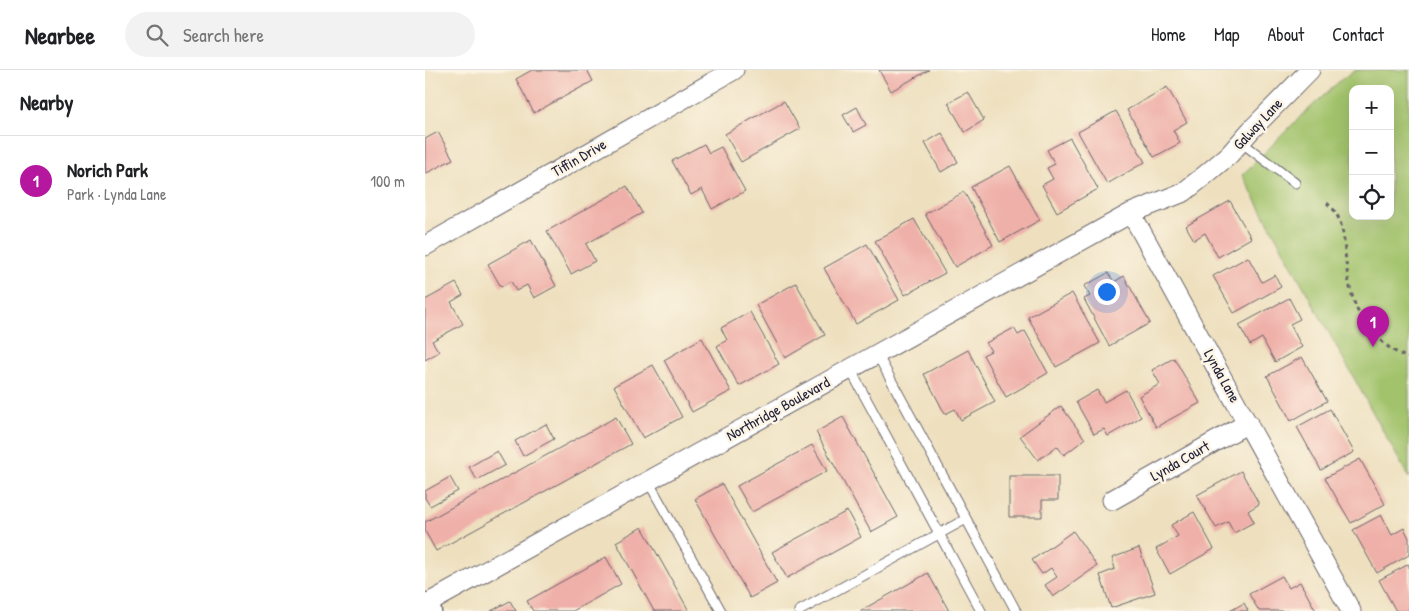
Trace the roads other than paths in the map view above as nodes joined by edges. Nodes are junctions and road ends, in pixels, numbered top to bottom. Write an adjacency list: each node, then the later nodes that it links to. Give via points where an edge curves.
1 (734, 70): 6 (street, Tiffin Drive)
2 (1311, 70): 3 (street, Galway Lane)
3 (1241, 142): 4 (lane); 5 (street, Galway Lane, via 1184,192)
4 (1295, 183)
5 (1131, 212): 7 (street, Northridge Boulevard); 9 (street, Lynda Lane)
6 (425, 246)
7 (877, 354): 8 (street, Northridge Boulevard); 12 (lane)
8 (850, 369): 10 (street, Northridge Boulevard); 13 (lane)
9 (1248, 423): 11 (street, Lynda Court); 20 (street, Lynda Lane)
10 (648, 481): 14 (street, Northridge Boulevard); 16 (lane)
11 (1112, 500)
12 (966, 519): 13 (lane); 19 (lane)
13 (939, 533): 17 (lane); 18 (lane)
14 (425, 605): 15 (main road)
15 (428, 611)
16 (721, 611)
17 (799, 611)
18 (981, 611)
19 (1016, 611)
20 (1351, 611)

